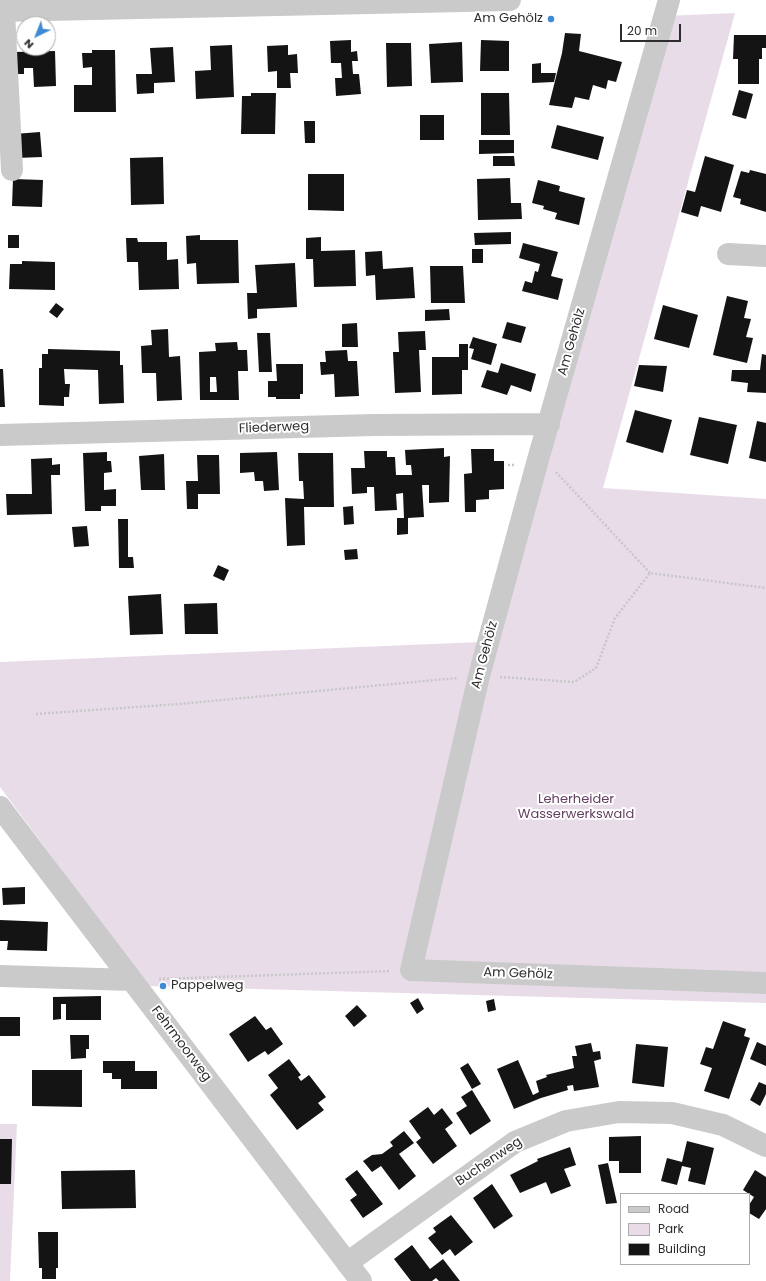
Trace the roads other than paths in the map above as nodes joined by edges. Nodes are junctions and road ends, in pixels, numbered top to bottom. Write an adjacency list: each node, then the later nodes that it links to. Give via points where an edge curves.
1 (510, 0): 3 (street)
2 (669, 0): 7 (street, Am Gehölz)
3 (8, 8): 4 (street)
4 (12, 170)
5 (728, 254): 6 (street)
6 (766, 256)
7 (549, 424): 8 (street, Fliederweg, via 374,425); 12 (street, Am Gehölz, via 479,676 411,970)
8 (0, 435)
9 (3, 817): 11 (street, Fehrmoorweg)
10 (0, 976): 11 (street)
11 (132, 980): 14 (street, Fehrmoorweg)
12 (766, 983)
13 (766, 1146): 14 (street, Buchenweg, via 723,1125 672,1114 619,1112 566,1121 515,1142)
14 (348, 1263): 15 (street, Fehrmoorweg)
15 (361, 1281)

